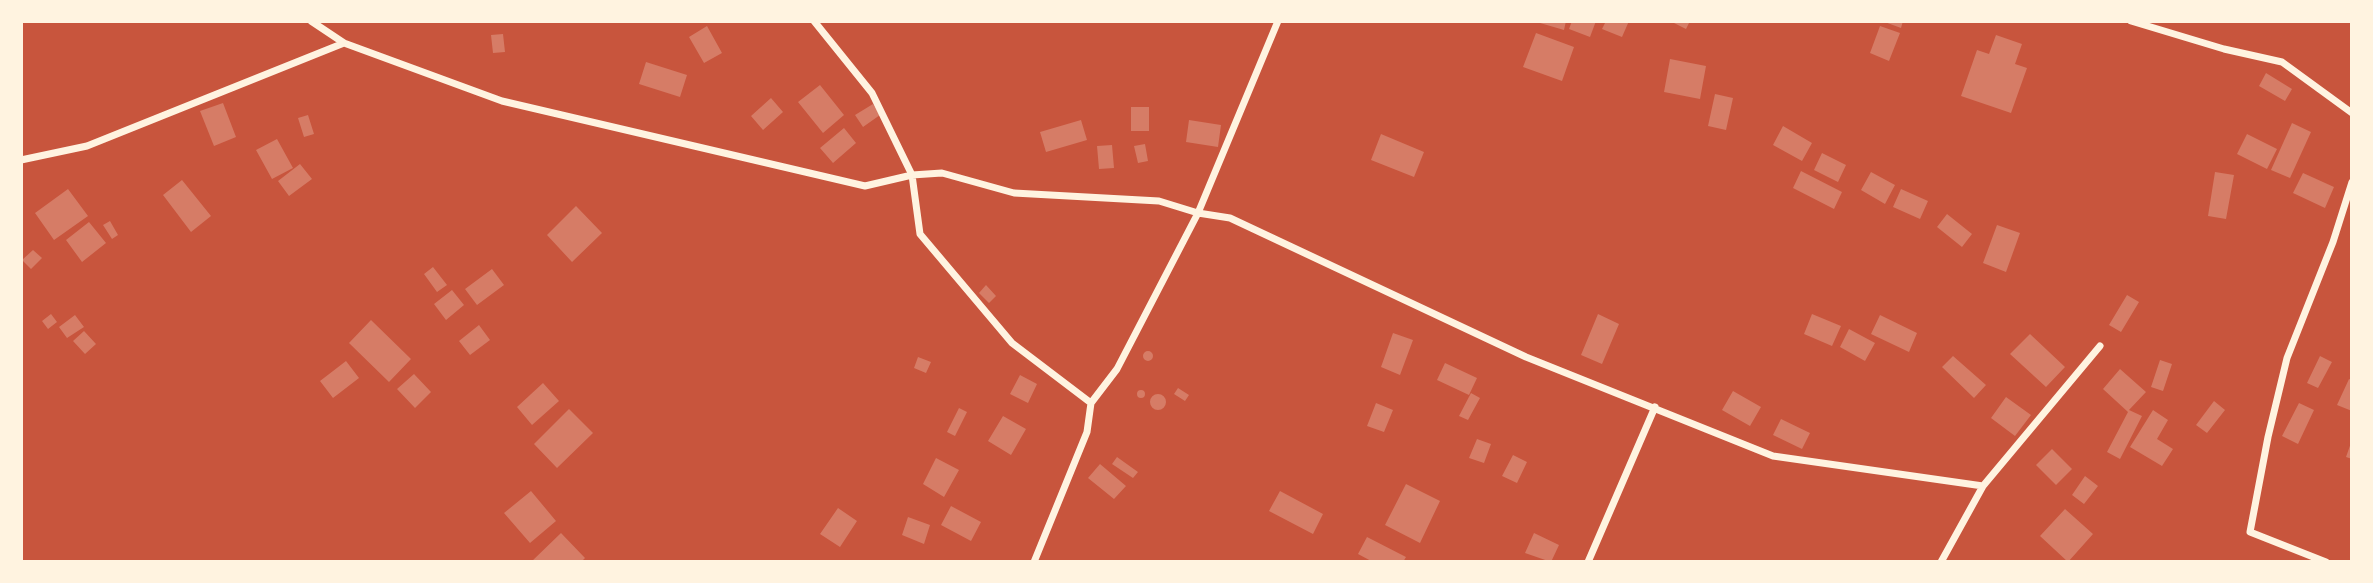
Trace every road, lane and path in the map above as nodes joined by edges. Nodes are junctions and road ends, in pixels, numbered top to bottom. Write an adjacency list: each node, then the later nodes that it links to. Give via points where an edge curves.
1 (311, 21): 5 (street)
2 (814, 21): 8 (street, via 872,93)
3 (1278, 21): 10 (street)
4 (2131, 21): 6 (street, via 2281,62)
5 (344, 43): 7 (street, via 87,146); 8 (street, via 502,101 864,186)
6 (2352, 113)
7 (21, 160)
8 (912, 175): 10 (street, via 943,173 1014,193 1158,201); 12 (street, via 920,234 1012,343)
9 (2352, 183): 18 (street, via 2287,358 2250,532)
10 (1198, 213): 12 (street, via 1116,369); 13 (street, via 1230,218 1526,357)
11 (2100, 346): 14 (street)
12 (1091, 403): 15 (street, via 1087,432)
13 (1655, 407): 14 (street, via 1773,456); 16 (street)
14 (1983, 486): 17 (street)
15 (1034, 562)
16 (1588, 562)
17 (1941, 562)
18 (2326, 562)

